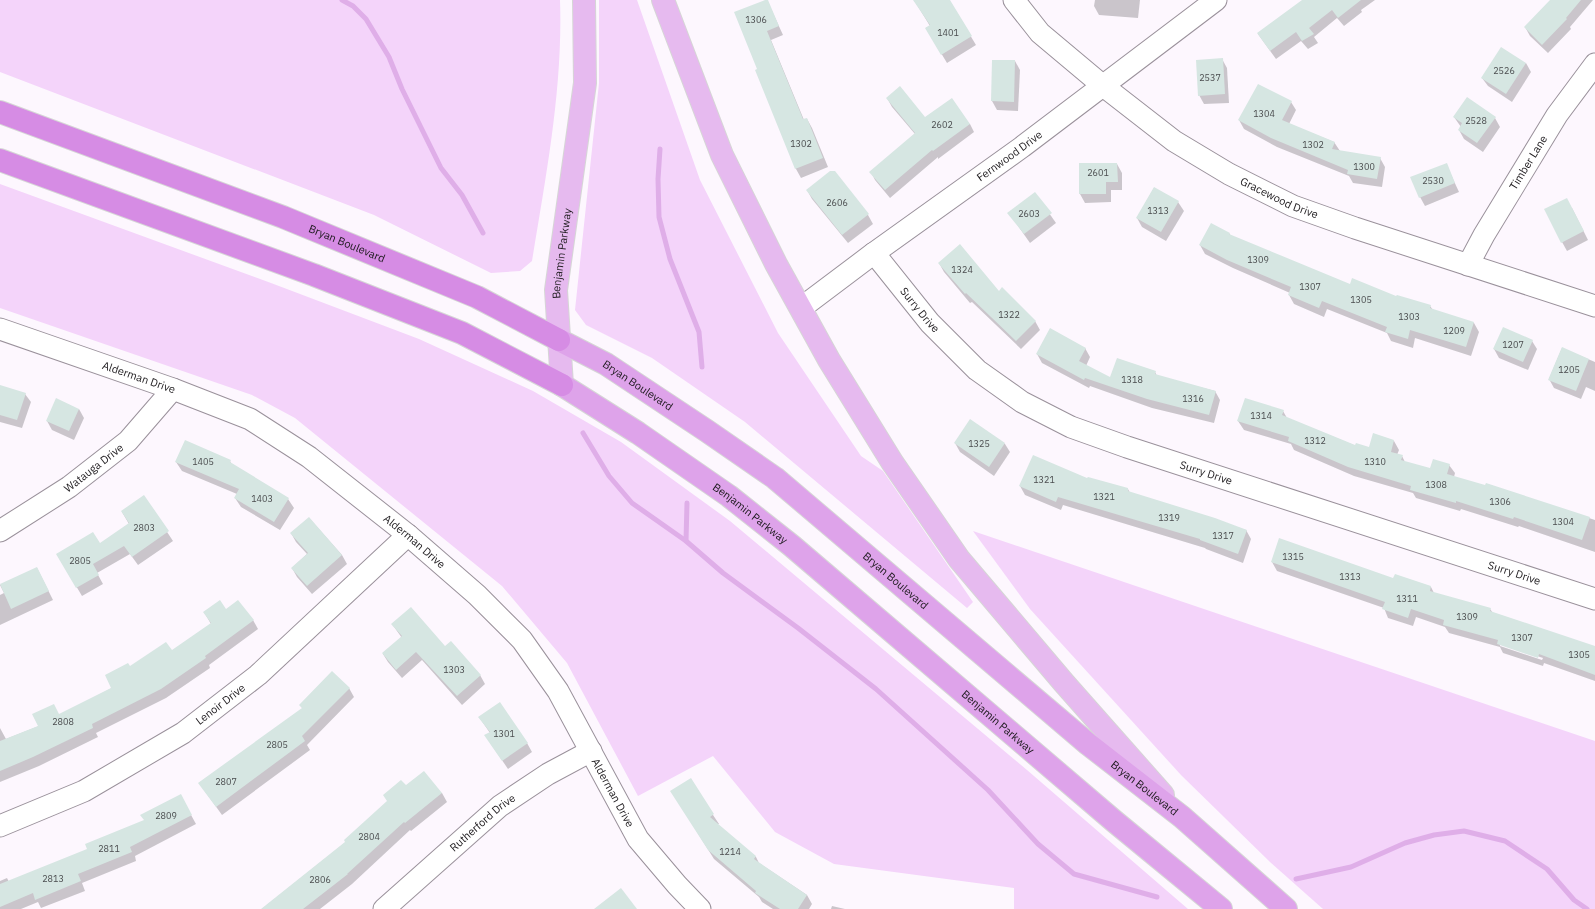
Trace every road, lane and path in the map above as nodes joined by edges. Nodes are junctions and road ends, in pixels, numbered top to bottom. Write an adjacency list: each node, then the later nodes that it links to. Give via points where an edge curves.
1 (584, 0): 14 (main road, Benjamin Parkway, via 585,83 556,290)
2 (663, 0): 12 (main road, via 722,155 776,264)
3 (1014, 0): 6 (street, Gracewood Drive, via 1040,33)
4 (1216, 0): 6 (street, Fernwood Drive)
5 (1595, 64): 10 (street, Timber Lane, via 1557,115)
6 (1102, 86): 9 (street, Fernwood Drive); 10 (street, Gracewood Drive, via 1174,141 1229,174 1293,206)
7 (0, 112): 14 (highway, Bryan Boulevard, via 283,218 420,273 477,297)
8 (0, 160): 15 (highway, via 314,275 462,333)
9 (874, 253): 12 (street, Fernwood Drive); 19 (street, Surry Drive, via 930,324 976,370 1022,402 1070,426 1135,450)
10 (1468, 264): 11 (street, Gracewood Drive)
11 (1595, 306)
12 (801, 308): 21 (main road, via 829,360 892,462 958,559)
13 (0, 329): 16 (street, Alderman Drive)
14 (559, 340): 15 (main road, Benjamin Parkway); 21 (highway, Bryan Boulevard, via 606,364 775,478 1088,744)
15 (562, 385): 25 (highway, Benjamin Parkway, via 729,496)
16 (173, 389): 17 (street, Watauga Drive, via 128,441 69,487); 18 (street, Alderman Drive, via 250,419 309,457)
17 (0, 531)
18 (408, 535): 20 (street, Alderman Drive, via 477,595 522,640 558,691); 22 (street, Lenoir Drive, via 258,675 183,733 84,791)
19 (1595, 599)
20 (591, 751): 23 (street, Rutherford Drive, via 548,774 500,806); 24 (street, Alderman Drive, via 638,839)
21 (1182, 817): 26 (highway)
22 (0, 826)
23 (384, 909)
24 (700, 909)
25 (1221, 909)
26 (1286, 909)

